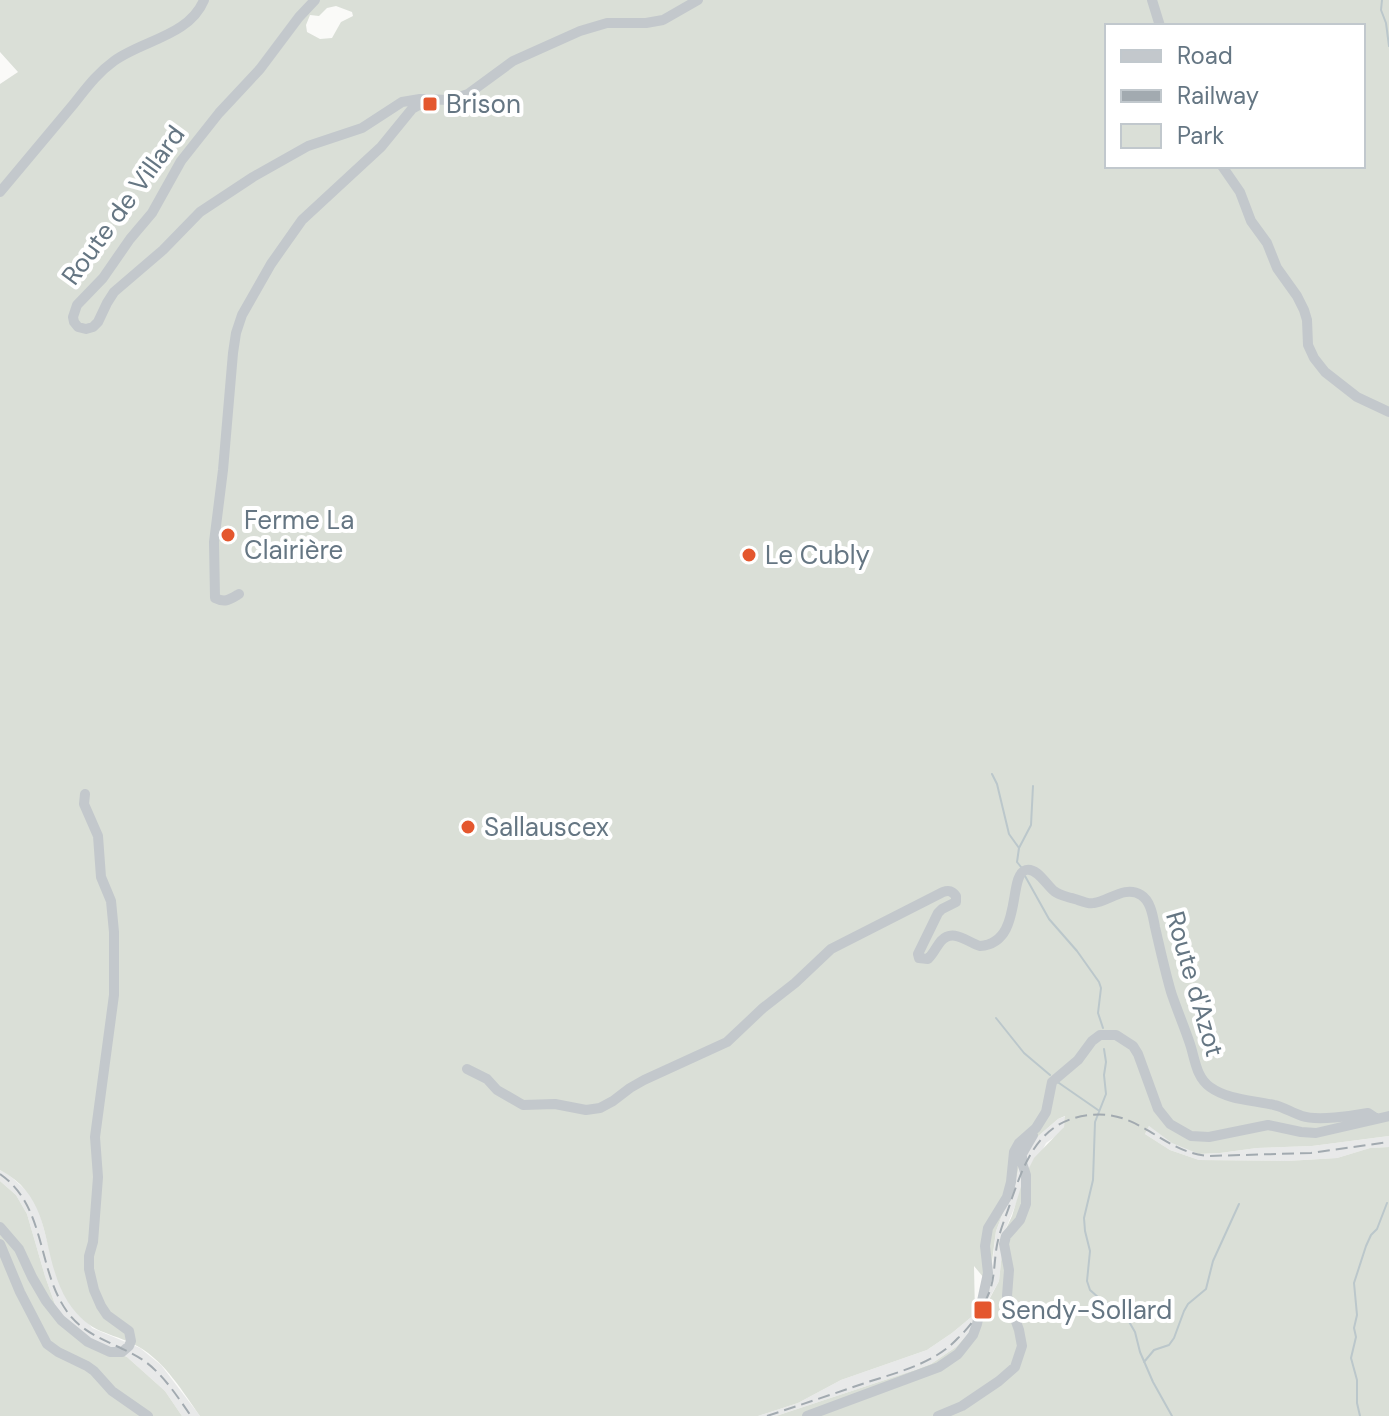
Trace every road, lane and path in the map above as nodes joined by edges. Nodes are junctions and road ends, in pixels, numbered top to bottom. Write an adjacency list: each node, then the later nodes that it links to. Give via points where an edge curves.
1 (204, 0): 8 (street, via 186,24 115,60 95,77)
2 (315, 0): 6 (street, Route de Villard, via 181,161 152,213 75,308 76,325 93,327 114,292 192,219 253,177 308,146 368,125 397,104)
3 (698, 0): 6 (street, Route de Villard, via 663,20 607,23 580,31 516,58 468,94)
4 (1152, 0): 5 (street)
5 (1159, 24)
6 (430, 99): 10 (street, via 412,109 381,147 302,220 242,315 233,353 214,542 215,598 228,601)
7 (1223, 168): 9 (street, via 1304,310 1314,358 1357,397)
8 (0, 192)
9 (1389, 412)
10 (239, 594)
11 (85, 794): 16 (street, via 98,836 114,932 114,995 95,1137 98,1177 89,1269 101,1306 129,1331 129,1346 110,1352 61,1320)
12 (467, 1069): 14 (street, Route d'Azot, via 523,1105 600,1108 644,1080 727,1042 825,953 943,892 954,893 956,902 938,913 919,958 932,956 950,935 980,946 992,943 1013,912 1019,876 1029,869 1059,894 1090,904 1131,892 1145,899 1197,1068 1210,1088 1306,1117 1368,1113)
13 (1389, 1116): 14 (street)
14 (1377, 1119): 15 (street, via 1316,1133 1268,1125 1191,1136 1170,1124 1158,1109 1133,1046 1107,1034 1092,1041 1052,1082 1046,1112)
15 (1036, 1128): 19 (street, via 1014,1152 1007,1197 988,1228 988,1273 977,1324 958,1354 939,1367); 20 (street, via 1022,1154 1026,1204 1004,1244 1007,1296 1022,1346 1015,1367 962,1406)
16 (0, 1227)
17 (0, 1244): 18 (street, via 47,1344 94,1371)
18 (148, 1416)
19 (807, 1416)
20 (938, 1416)

